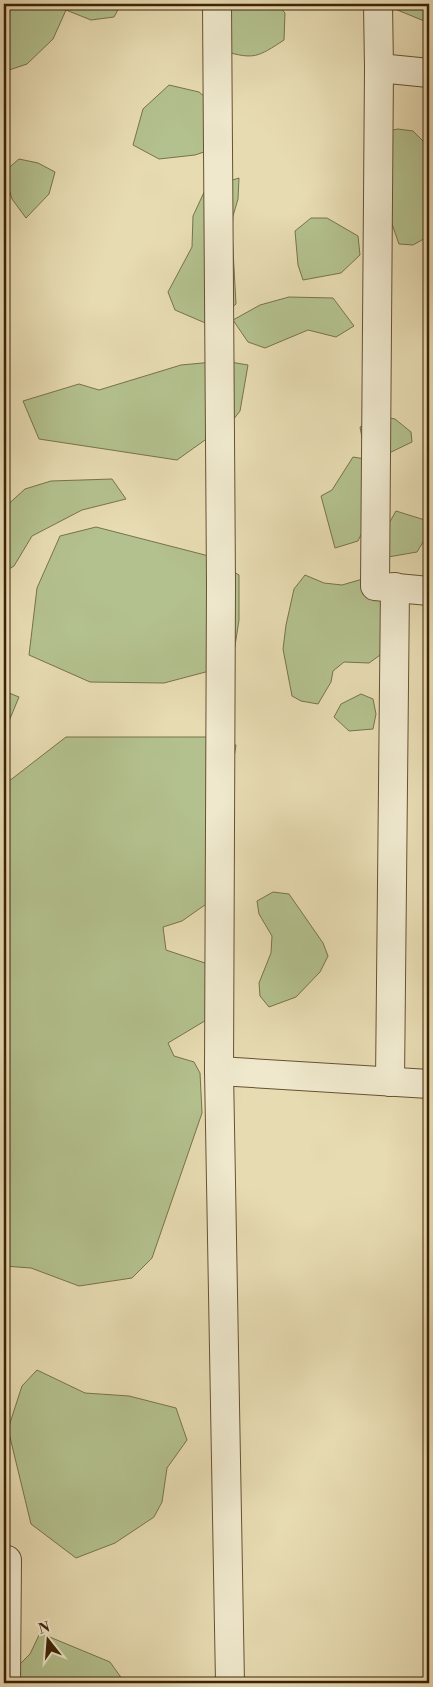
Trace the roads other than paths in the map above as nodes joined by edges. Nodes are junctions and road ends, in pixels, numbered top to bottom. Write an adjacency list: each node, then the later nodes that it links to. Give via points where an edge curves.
1 (217, 4): 7 (street, via 221,574)
2 (378, 4): 3 (street)
3 (379, 68): 4 (street); 5 (street, via 375,586)
4 (429, 73)
5 (395, 588): 6 (street); 8 (street)
6 (429, 591)
7 (219, 1071): 8 (street); 12 (street)
8 (390, 1082): 9 (street)
9 (429, 1084)
10 (7, 1560): 11 (street)
11 (6, 1683)
12 (230, 1683)

